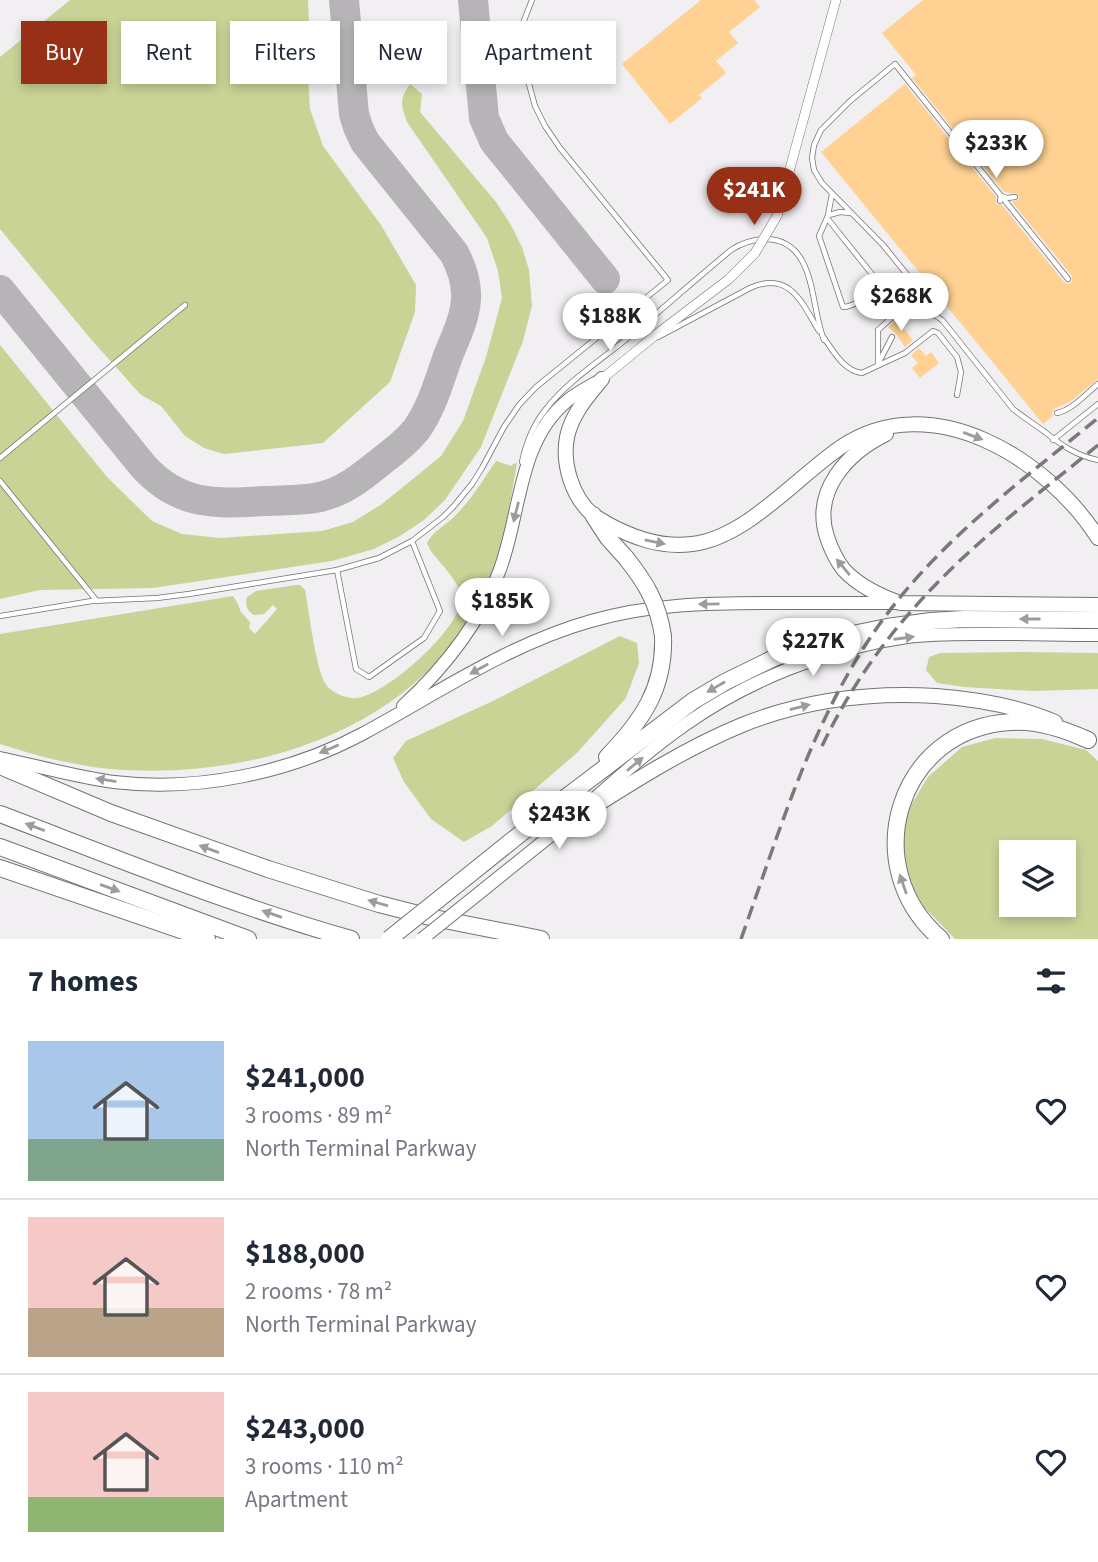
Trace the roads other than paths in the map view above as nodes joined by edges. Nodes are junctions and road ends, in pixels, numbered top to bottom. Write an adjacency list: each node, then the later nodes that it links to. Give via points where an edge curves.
1 (533, 0): 28 (lane, via 523,23 535,106 560,148 668,280 536,387 504,427 462,497)
2 (836, 0): 13 (street, bridge, via 777,216 755,253 729,279)
3 (832, 193): 5 (lane, via 814,170 814,145 821,130 895,64); 6 (lane); 7 (lane)
4 (1015, 197): 5 (lane)
5 (1000, 198): 8 (lane)
6 (852, 213): 7 (lane); 14 (lane, via 914,282 909,301 878,330)
7 (828, 216): 7 (lane, via 819,236 845,308 879,283)
8 (1068, 279)
9 (185, 305): 22 (lane)
10 (920, 315): 21 (lane, via 931,313 943,321 1013,409)
11 (892, 337): 14 (lane)
12 (824, 340): 13 (lane, via 797,294 764,283); 14 (lane, via 845,366 856,372 868,372); 25 (lane, via 807,271 797,253 776,240 740,245 547,408 525,446)
13 (637, 350): 15 (street)
14 (878, 365): 17 (lane, via 905,353 933,331 957,357 961,372)
15 (602, 379): 25 (main road, via 567,400 553,415 532,450); 26 (main road, via 577,411 566,441 569,477)
16 (1098, 384): 19 (lane)
17 (957, 395)
18 (1098, 404): 21 (lane)
19 (1057, 413)
20 (906, 426): 26 (main road, one-way to 20, via 649,541 676,545 709,541 742,525 851,441 875,430); 27 (main road, one-way to 27, via 961,431 1011,454 1067,499); 31 (main road, one-way to 20, via 845,571 830,546 824,513 827,491 844,464 872,441)
21 (1053, 440): 23 (lane)
22 (0, 457)
23 (1098, 460)
24 (0, 481): 30 (lane)
25 (523, 484): 36 (main road, one-way to 36, via 500,571 482,609 446,661)
26 (593, 515): 40 (highway, bridge, via 639,574 655,603 664,652 657,686 641,718)
27 (1098, 538)
28 (412, 541): 29 (lane, via 379,558); 29 (lane, via 440,611 424,638 369,677 356,669)
29 (337, 570): 30 (lane, via 189,594)
30 (96, 601): 33 (lane)
31 (900, 603): 32 (main road); 36 (main road, one-way to 36, via 696,604 612,616 525,645)
32 (1098, 605)
33 (0, 616)
34 (1098, 620): 40 (highway, one-way to 40, via 931,621 832,638 755,666 708,691)
35 (1098, 635): 42 (main road, one-way to 35, via 686,723 791,668 847,649 908,637)
36 (390, 718): 38 (main road, one-way to 38, via 298,761 195,782 114,782)
37 (1093, 743): 42 (main road, one-way to 37, via 721,734 830,700 898,695 968,699 1033,714); 51 (highway, one-way to 37, via 914,908 898,871 895,832 915,776 940,748 993,724 1049,726)
38 (0, 758)
39 (0, 766): 50 (highway, one-way to 39, via 433,918 268,869 111,813)
40 (565, 798): 48 (highway, bridge)
41 (0, 814): 47 (highway, one-way to 41)
42 (565, 825): 49 (main road, bridge)
43 (0, 847): 46 (highway, one-way to 46)
44 (0, 868): 45 (highway)
45 (207, 939)
46 (248, 939)
47 (351, 939)
48 (389, 939)
49 (422, 939)
50 (541, 939)
51 (941, 939)

